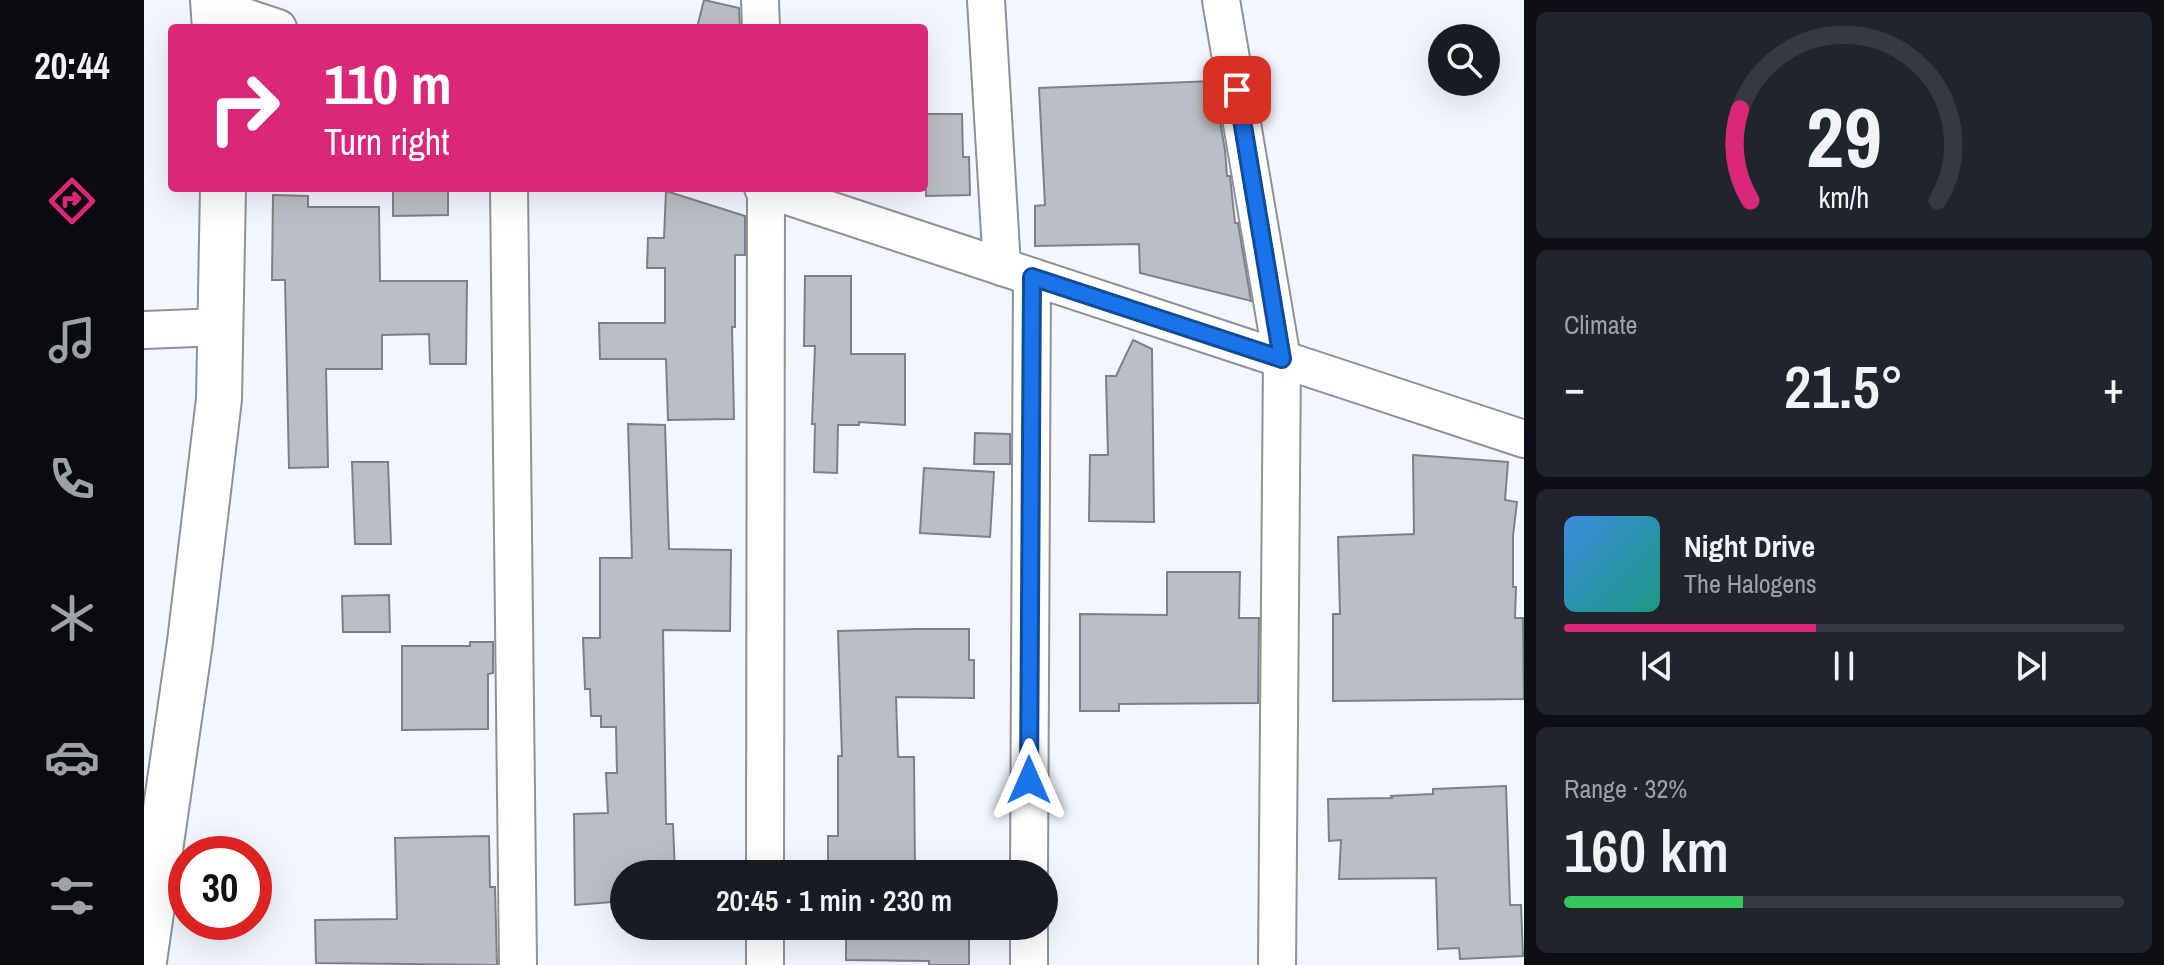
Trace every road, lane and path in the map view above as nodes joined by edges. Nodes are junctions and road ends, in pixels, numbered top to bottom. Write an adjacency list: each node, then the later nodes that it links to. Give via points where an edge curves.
1 (760, 0): 6 (street)
2 (986, 0): 11 (street)
3 (1221, 0): 14 (street)
4 (214, 12): 5 (street)
5 (262, 24)
6 (761, 24)
7 (223, 192): 12 (main road)
8 (509, 192): 21 (street)
9 (765, 192): 16 (street)
10 (777, 192): 11 (street)
11 (1017, 272): 14 (street); 17 (street)
12 (221, 327): 13 (street); 20 (main road, via 219,399 190,642)
13 (144, 330)
14 (1282, 359): 15 (street); 24 (street)
15 (1524, 439)
16 (765, 860)
17 (1029, 860)
18 (765, 940): 22 (street)
19 (1029, 940): 23 (street)
20 (144, 961)
21 (518, 965)
22 (765, 965)
23 (1029, 965)
24 (1277, 965)

